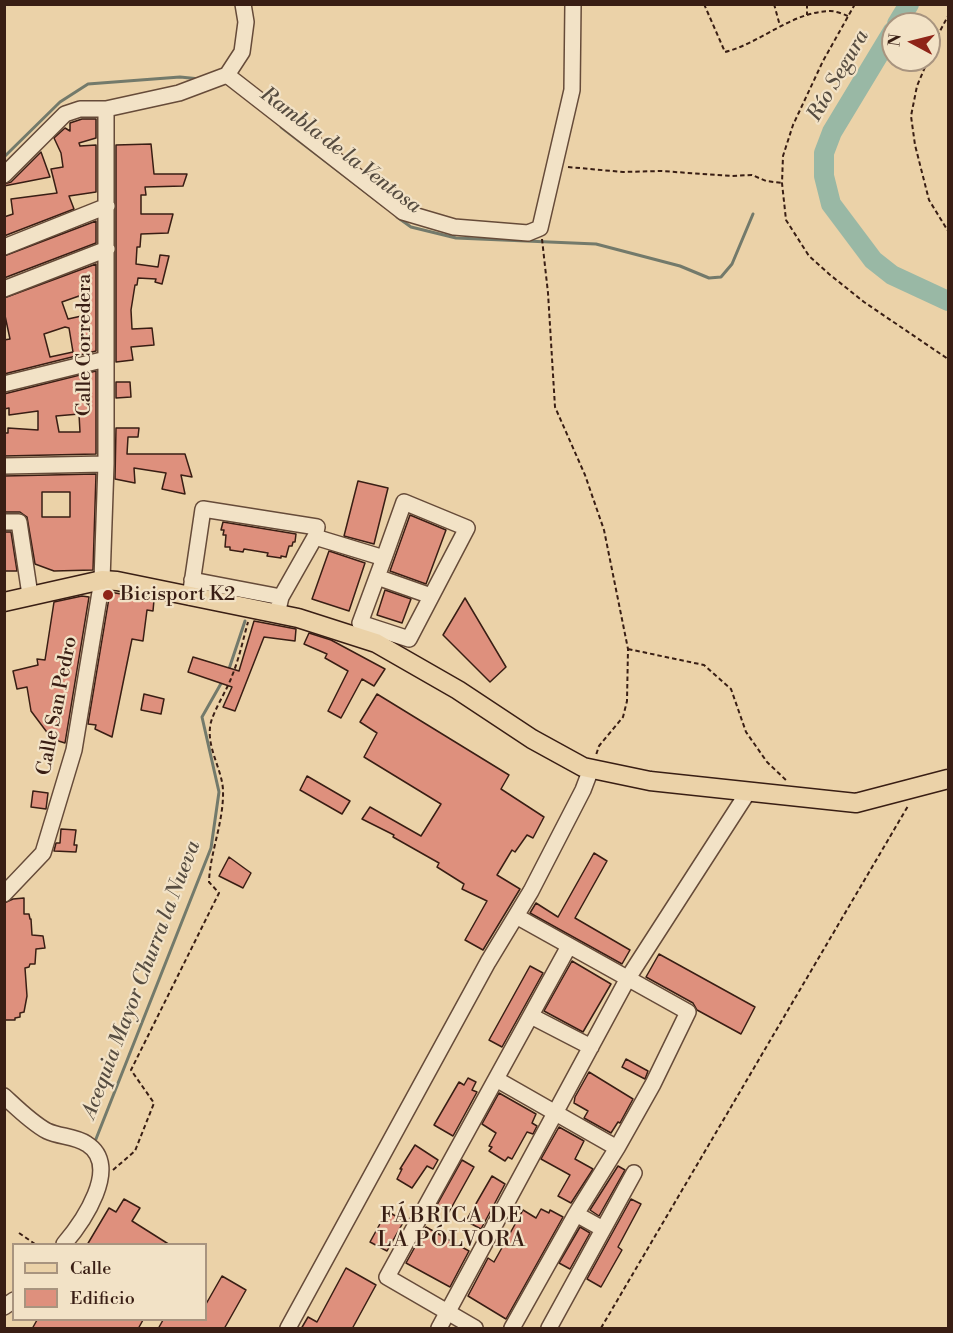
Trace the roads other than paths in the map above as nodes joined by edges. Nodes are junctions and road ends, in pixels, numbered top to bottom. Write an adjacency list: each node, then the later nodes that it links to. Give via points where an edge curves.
1 (243, 4): 3 (street, via 246,22 242,52)
2 (573, 4): 3 (street, via 572,90 540,228 528,233 454,227 403,212)
3 (227, 75): 4 (street, via 179,93)
4 (106, 109): 5 (street, via 80,109 65,114); 6 (street, Calle Corredera)
5 (4, 175)
6 (107, 206): 7 (street); 8 (street, Calle Corredera)
7 (4, 247)
8 (107, 249): 9 (street); 10 (street, Calle Corredera)
9 (4, 289)
10 (106, 359): 11 (street); 12 (street, Calle Corredera)
11 (4, 384)
12 (106, 464): 13 (street); 18 (street, Calle Corredera)
13 (4, 466)
14 (4, 522): 20 (street, via 19,522)
15 (316, 532): 16 (street); 19 (street, via 203,509); 23 (street)
16 (384, 558): 17 (street); 21 (street, via 404,502 467,528)
17 (377, 577): 21 (street); 21 (street, via 360,623 409,639)
18 (102, 580): 19 (main road); 20 (main road); 27 (street, Calle San Pedro, via 74,750 43,853)
19 (191, 589): 23 (street); 23 (main road, via 252,609)
20 (30, 595): 22 (main road)
21 (431, 596)
22 (4, 602)
23 (279, 606): 24 (main road, via 298,618 376,643 532,739)
24 (591, 769): 26 (main road, via 650,781); 28 (street)
25 (948, 779): 26 (main road, via 856,803)
26 (748, 792): 30 (street)
27 (4, 894)
28 (516, 916): 29 (street); 42 (street)
29 (569, 946): 30 (street); 31 (street)
30 (628, 978): 32 (street); 36 (street, via 687,1012)
31 (531, 1016): 32 (street); 33 (street)
32 (591, 1047): 35 (street)
33 (496, 1079): 35 (street); 41 (street, via 387,1277)
34 (4, 1096): 40 (street, via 47,1131 88,1144 99,1161 95,1199)
35 (555, 1113): 36 (street); 41 (street)
36 (617, 1148): 38 (street)
37 (634, 1173): 39 (street)
38 (576, 1214): 39 (street); 45 (street)
39 (603, 1229): 46 (street)
40 (66, 1243)
41 (447, 1312): 43 (street); 44 (street)
42 (288, 1329)
43 (439, 1329)
44 (475, 1329)
45 (512, 1329)
46 (549, 1329)

